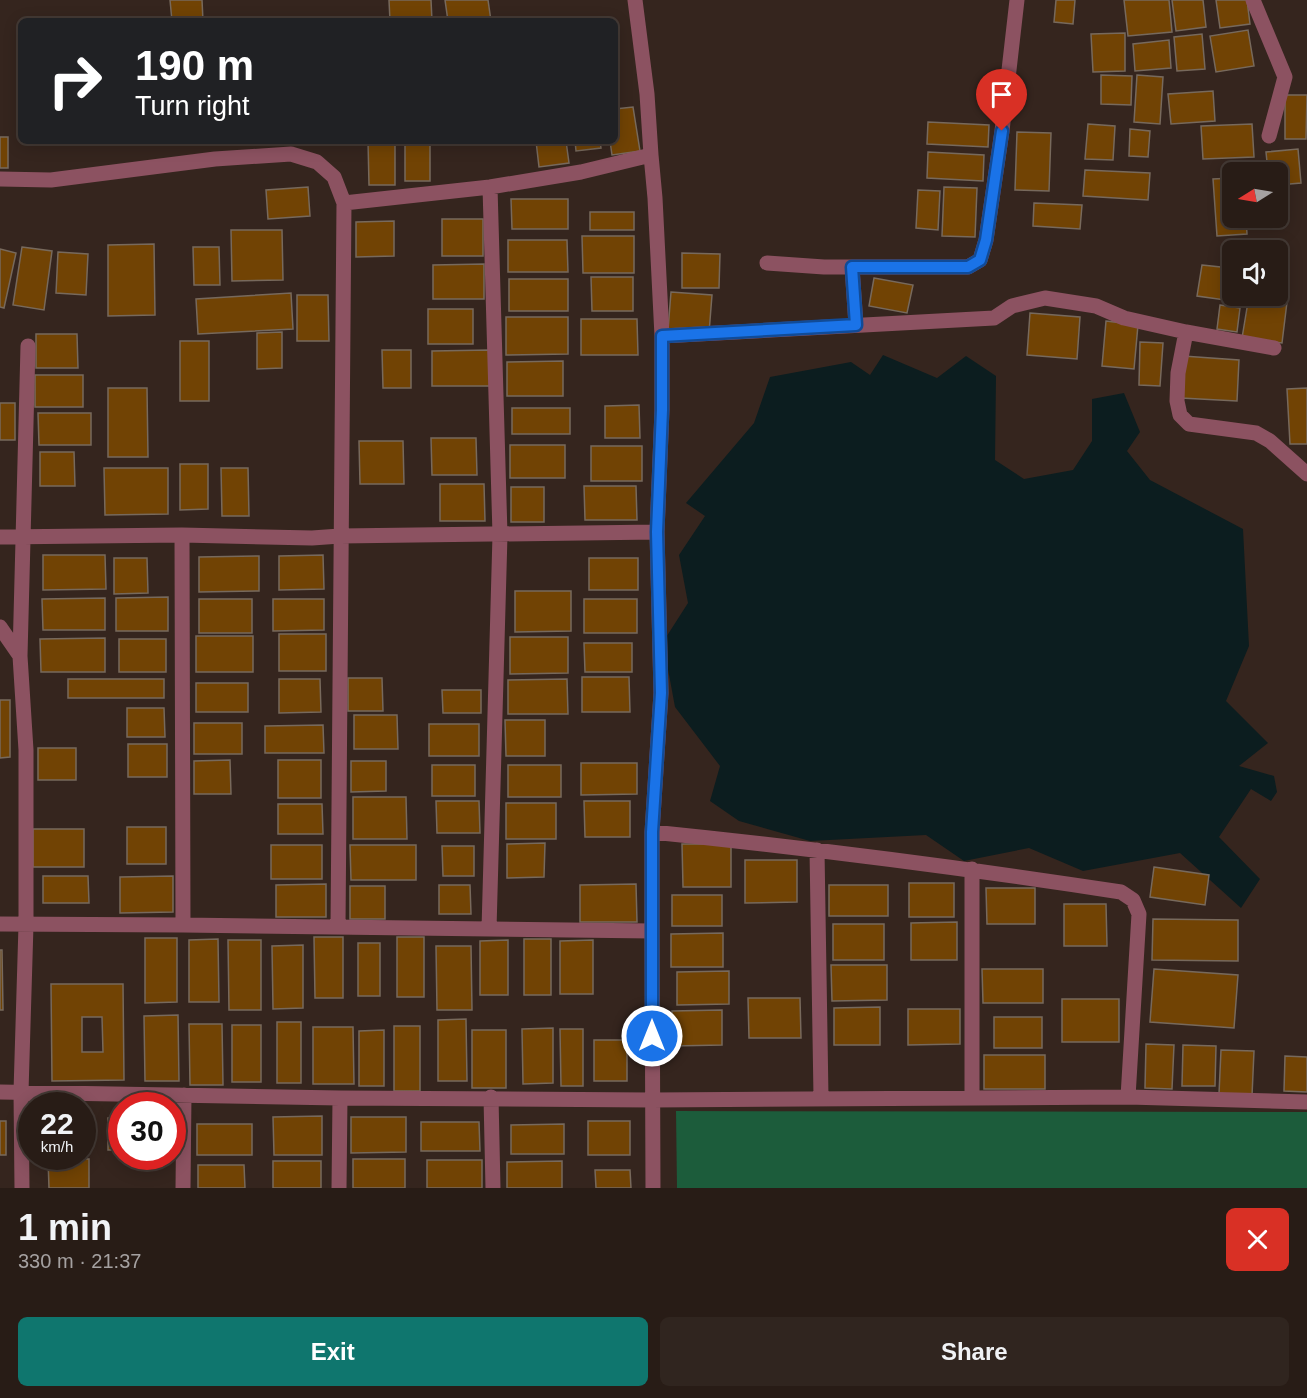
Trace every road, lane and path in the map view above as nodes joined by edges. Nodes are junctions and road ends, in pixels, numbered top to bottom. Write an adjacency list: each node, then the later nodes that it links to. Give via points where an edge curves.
1 (635, 0): 5 (street)
2 (1017, 0): 10 (street, via 1002,131 980,260 968,267)
3 (1254, 0): 4 (street, via 1285,77)
4 (1269, 135)
5 (651, 155): 7 (street, via 581,172); 13 (street)
6 (0, 179): 8 (street, via 51,180 215,159 291,154 317,162 334,177)
7 (490, 187): 8 (street); 19 (street)
8 (344, 203): 20 (street)
9 (767, 263): 10 (street)
10 (852, 267): 11 (street)
11 (856, 325): 12 (street, via 994,318 1012,306 1045,298 1096,306 1124,318); 13 (street)
12 (1186, 332): 15 (street); 16 (street, via 1178,373 1180,415 1189,424 1256,433)
13 (662, 336): 17 (street)
14 (28, 346): 22 (street)
15 (1274, 348)
16 (1307, 474)
17 (657, 532): 19 (street); 25 (street, via 661,693)
18 (182, 535): 20 (street); 22 (street); 30 (street)
19 (500, 535): 20 (street); 32 (street)
20 (340, 536): 31 (street)
21 (0, 537): 22 (street)
22 (25, 537): 24 (street)
23 (0, 627): 24 (street)
24 (20, 656): 29 (street, via 26,750)
25 (652, 832): 26 (street); 33 (street)
26 (817, 850): 27 (street); 39 (street)
27 (972, 869): 40 (street); 41 (street, via 1121,892 1132,900 1139,914)
28 (0, 924): 29 (street)
29 (26, 924): 30 (street); 36 (street)
30 (183, 925): 31 (street)
31 (338, 927): 32 (street)
32 (489, 929): 33 (street)
33 (652, 931): 43 (street)
34 (0, 1092): 35 (street)
35 (18, 1092)
36 (21, 1092)
37 (186, 1095): 42 (street)
38 (491, 1097): 42 (street); 43 (street); 50 (street)
39 (821, 1097): 40 (street); 43 (street)
40 (972, 1097): 41 (street)
41 (1128, 1097): 44 (street)
42 (340, 1098): 49 (street)
43 (651, 1100): 51 (street)
44 (1307, 1102)
45 (22, 1170): 47 (street)
46 (183, 1170): 48 (street)
47 (22, 1188)
48 (183, 1188)
49 (339, 1188)
50 (493, 1188)
51 (653, 1188)

